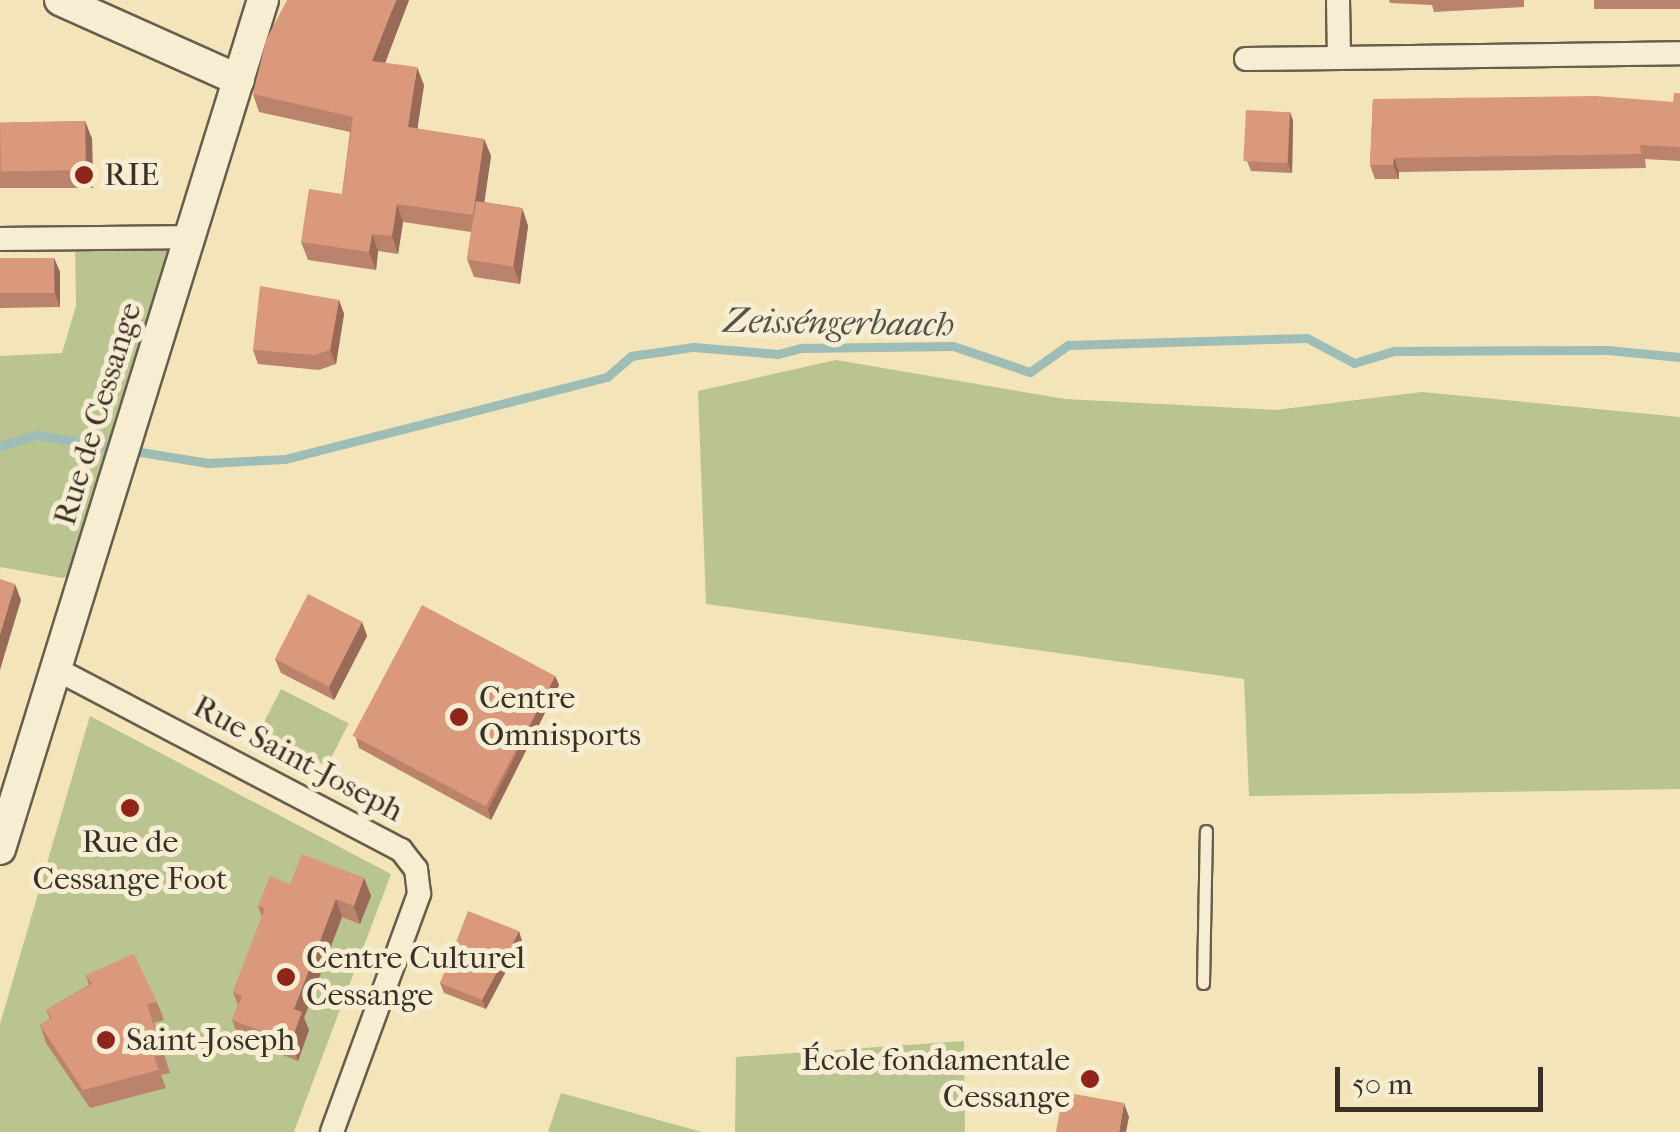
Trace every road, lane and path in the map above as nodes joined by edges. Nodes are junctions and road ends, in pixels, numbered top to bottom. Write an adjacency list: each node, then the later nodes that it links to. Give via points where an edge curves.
1 (60, 0): 7 (main road)
2 (263, 0): 7 (main road, Rue de Cessange)
3 (1338, 0): 5 (street)
4 (1680, 52): 5 (street)
5 (1340, 58): 6 (street)
6 (1246, 59)
7 (239, 80): 8 (main road, Rue de Cessange)
8 (190, 237): 9 (street); 10 (main road, Rue de Cessange)
9 (0, 239)
10 (56, 669): 12 (main road, Rue de Cessange); 14 (street, Rue Saint-Joseph, via 401,850 416,869 419,894)
11 (1206, 831): 13 (lane)
12 (0, 849)
13 (1203, 982)
14 (332, 1132)

